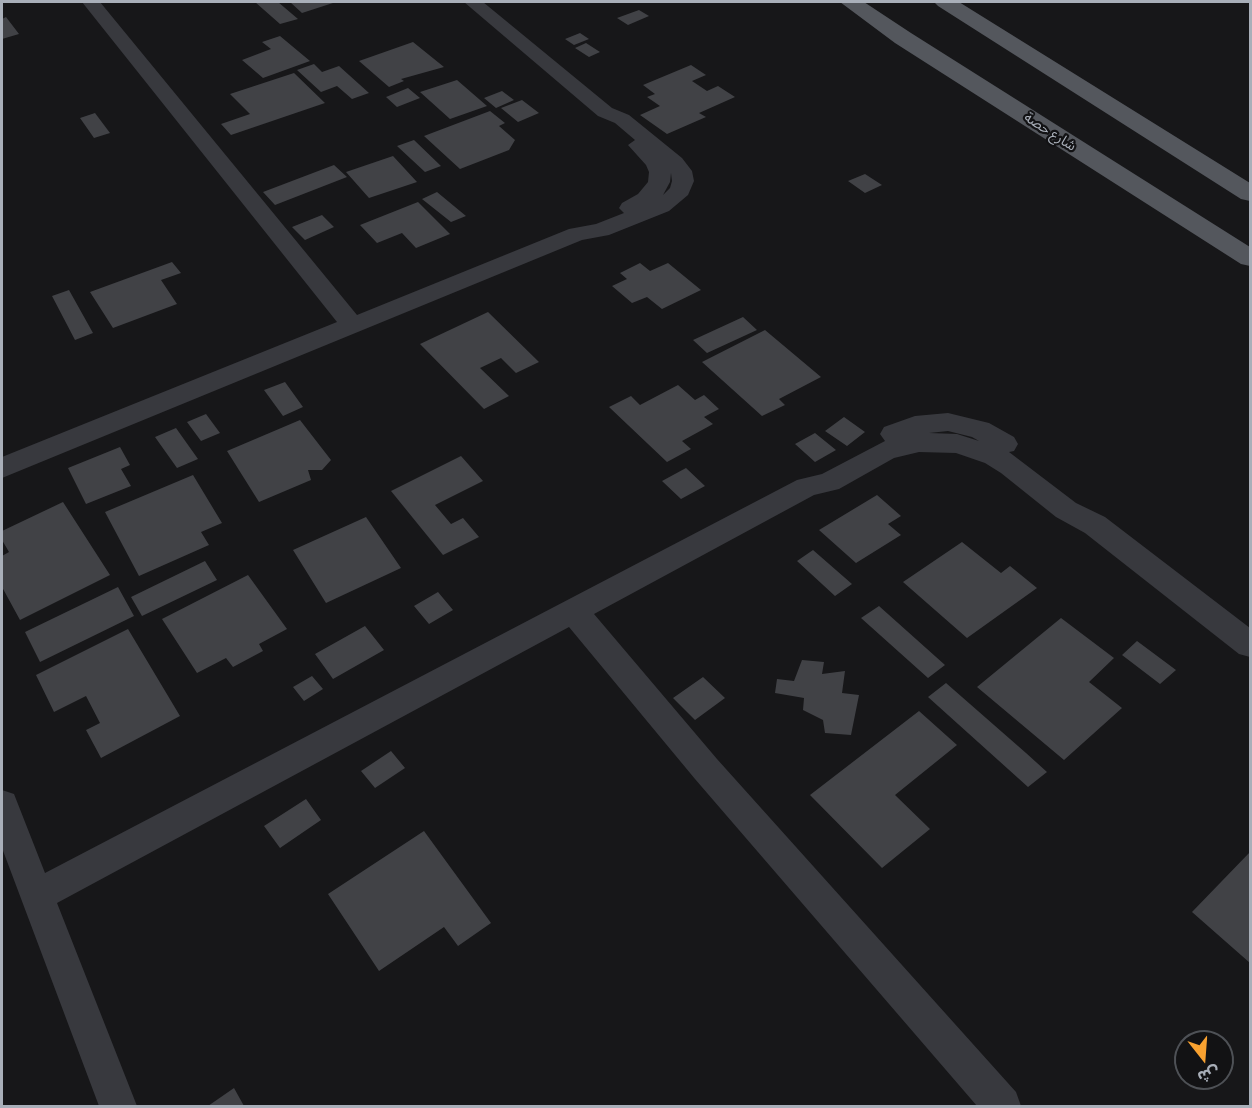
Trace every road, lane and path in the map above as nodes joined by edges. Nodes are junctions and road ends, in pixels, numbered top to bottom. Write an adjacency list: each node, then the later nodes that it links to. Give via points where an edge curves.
1 (91, 2): 7 (street)
2 (473, 2): 7 (street, via 605,112 622,119 675,162 681,171 680,190 661,206 601,230 577,234)
3 (852, 2): 6 (main road, شارع حصة)
4 (945, 2): 5 (main road)
5 (1251, 194)
6 (1251, 258)
7 (352, 325): 8 (street)
8 (2, 468)
9 (574, 612): 10 (street, via 807,487 829,482 885,452 919,442 976,448 1010,465); 12 (street); 14 (street)
10 (1251, 645)
11 (2, 805): 12 (street)
12 (36, 896): 13 (street)
13 (118, 1107)
14 (1002, 1107)

